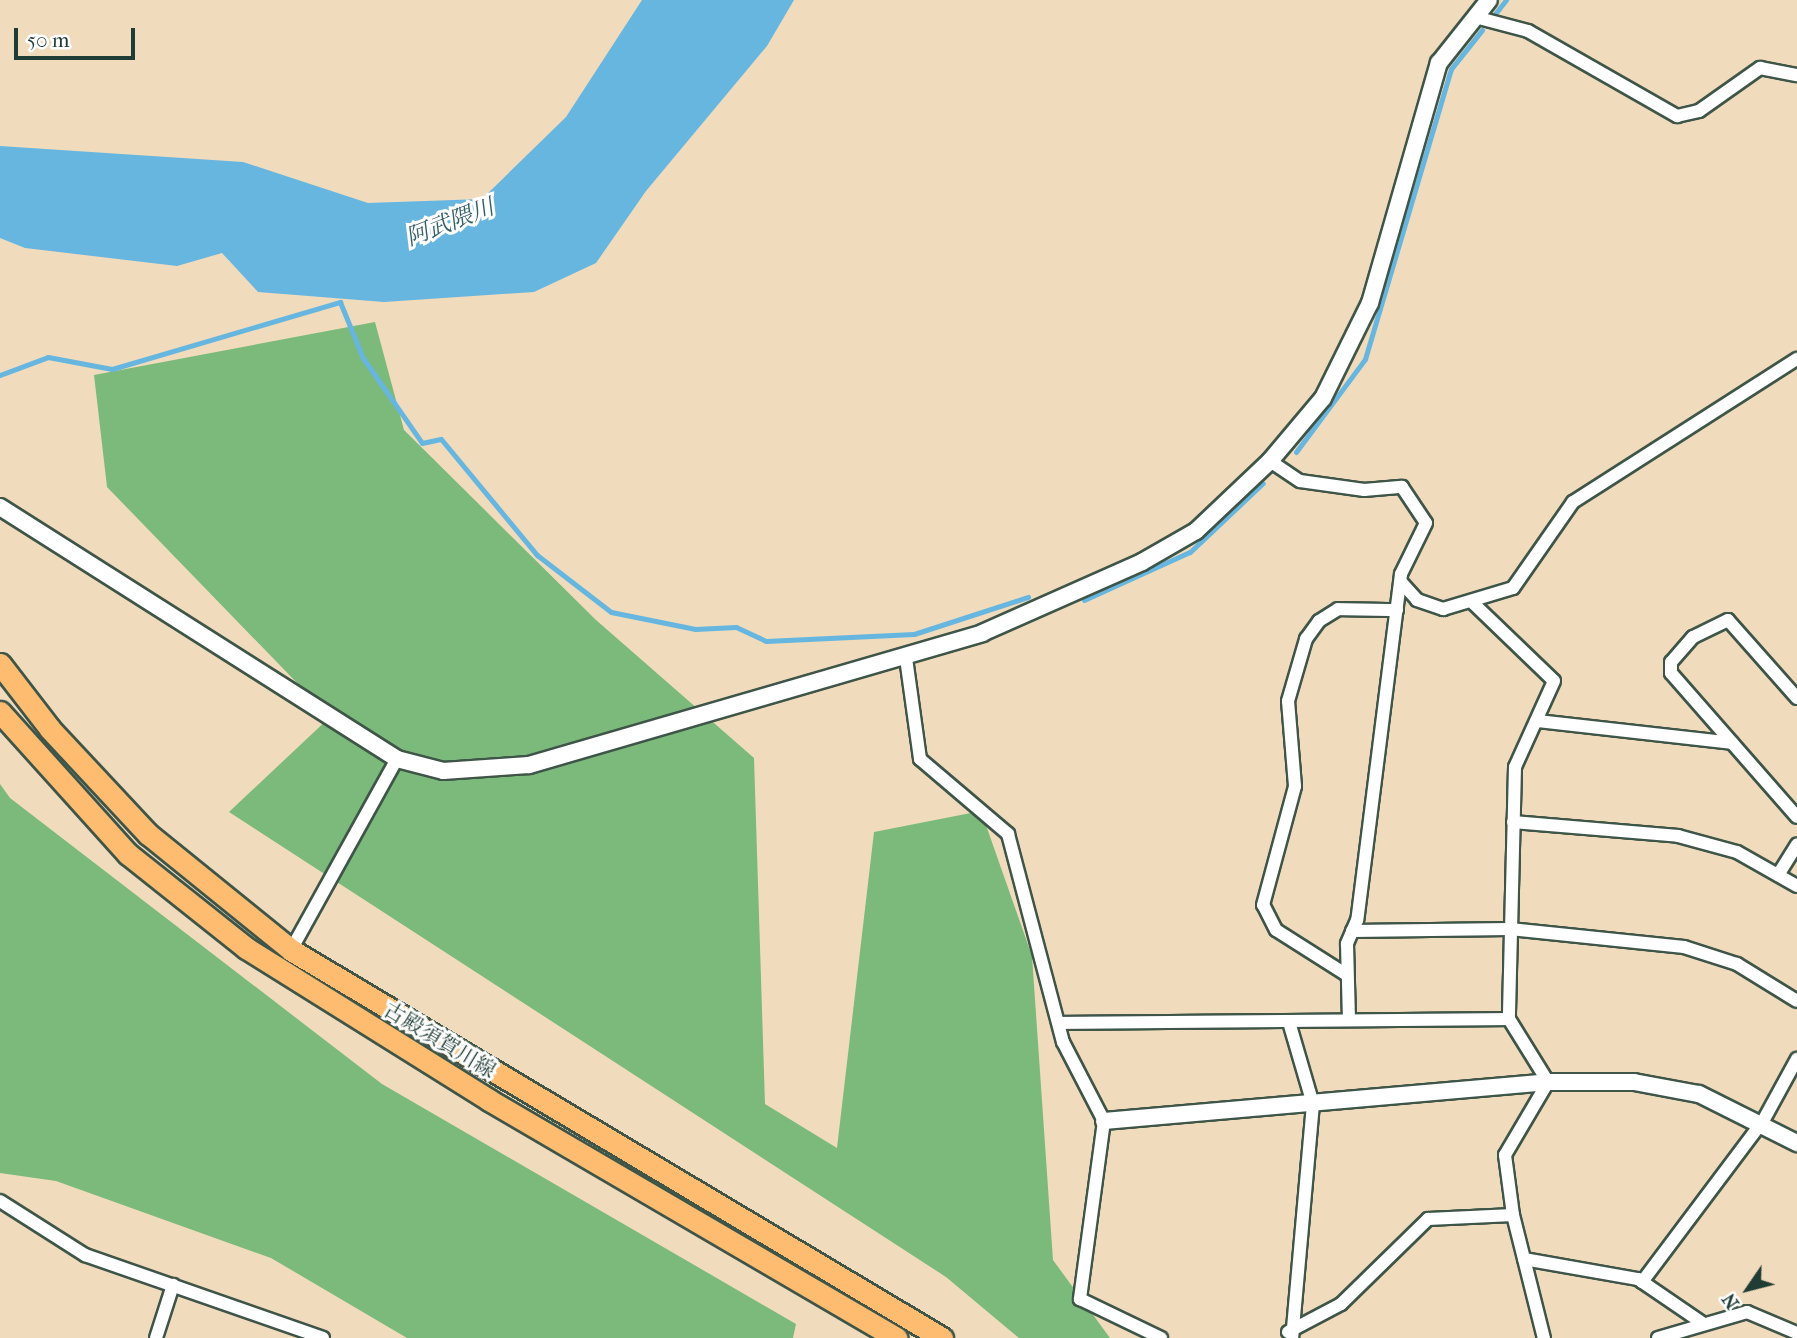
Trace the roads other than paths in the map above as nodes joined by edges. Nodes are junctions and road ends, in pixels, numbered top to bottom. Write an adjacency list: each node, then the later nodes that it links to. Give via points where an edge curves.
1 (1489, 0): 2 (street)
2 (1475, 17): 3 (street, via 1528,31 1677,116 1699,111 1760,68); 5 (street, via 1439,63 1370,303 1346,362)
3 (1797, 75)
4 (1797, 359): 8 (street, via 1573,502 1523,579)
5 (1270, 461): 7 (street, via 1300,481 1364,490 1402,487 1426,523); 10 (street, via 1196,531 1142,562 982,633)
6 (0, 507): 16 (street)
7 (1401, 582): 8 (street, via 1431,607); 9 (street)
8 (1474, 603): 14 (street, via 1552,676)
9 (1397, 610): 23 (street); 25 (street, via 1338,609 1319,621 1306,639 1288,701 1295,786 1263,905 1276,930)
10 (906, 658): 16 (street, via 529,765 443,771); 30 (street, via 920,759 1014,845)
11 (0, 664): 24 (main road, 古殿須賀川線, via 148,834)
12 (1797, 698): 15 (street, via 1728,620 1716,621 1674,657 1671,673)
13 (0, 712): 47 (main road, 古殿須賀川線, via 128,854 246,948 489,1100)
14 (1537, 721): 15 (street); 18 (street, via 1515,768)
15 (1732, 743): 17 (street)
16 (397, 759): 24 (street)
17 (1797, 817)
18 (1513, 822): 20 (street, via 1678,835 1737,852); 22 (street)
19 (1797, 845): 20 (street)
20 (1779, 875): 21 (street)
21 (1797, 886)
22 (1510, 929): 23 (street); 26 (street, via 1684,947 1737,964); 27 (street)
23 (1352, 931): 25 (street)
24 (291, 950): 48 (main road, 古殿須賀川線)
25 (1348, 975): 28 (street)
26 (1797, 1001)
27 (1509, 1019): 28 (street); 32 (street)
28 (1349, 1020): 29 (street)
29 (1289, 1022): 30 (street); 33 (street)
30 (1059, 1023): 34 (street)
31 (1797, 1059): 35 (street)
32 (1548, 1083): 33 (street); 35 (street, via 1660,1087 1699,1094); 38 (street, via 1506,1155)
33 (1313, 1104): 34 (street); 44 (street)
34 (1104, 1121): 49 (street, via 1080,1299)
35 (1763, 1121): 36 (street); 40 (street)
36 (1797, 1143)
37 (0, 1201): 41 (street, via 85,1255)
38 (1513, 1215): 39 (street); 44 (street, via 1428,1219 1341,1304)
39 (1524, 1259): 40 (street); 50 (street)
40 (1642, 1282): 42 (street)
41 (173, 1284): 45 (street); 46 (street, via 242,1315)
42 (1704, 1324): 43 (street, via 1747,1312); 51 (street)
43 (1797, 1332)
44 (1289, 1334)
45 (156, 1338)
46 (323, 1338)
47 (897, 1338)
48 (942, 1338)
49 (1161, 1338)
50 (1544, 1338)
51 (1658, 1338)

